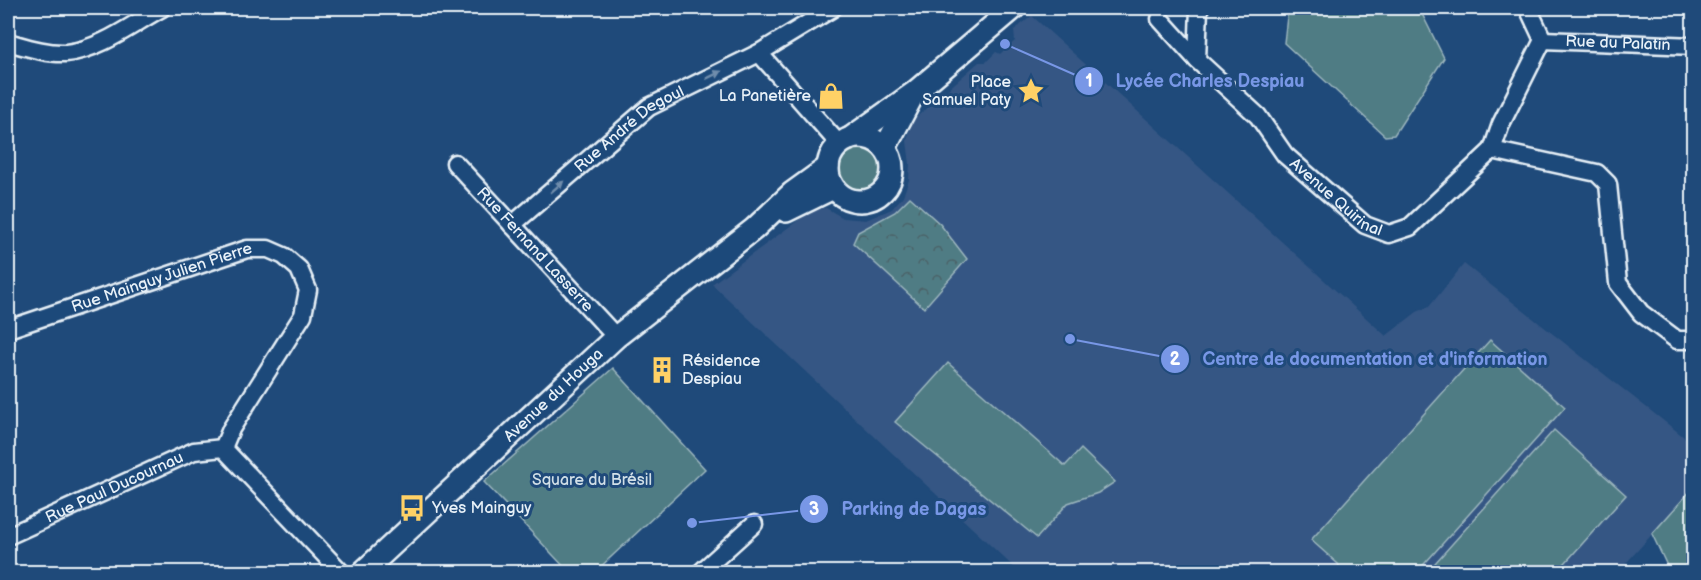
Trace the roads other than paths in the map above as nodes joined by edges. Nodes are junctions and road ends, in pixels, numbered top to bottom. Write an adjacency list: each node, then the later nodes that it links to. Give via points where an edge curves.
1 (162, 8): 8 (street, via 89,47 66,53)
2 (833, 8): 10 (street, Rue André Degoul)
3 (1014, 8): 12 (main road)
4 (1199, 8): 11 (street)
5 (1528, 8): 7 (street)
6 (1160, 19): 11 (street, Avenue Quirinal)
7 (1543, 40): 9 (street, Rue du Palatin); 15 (street, Avenue Quirinal)
8 (8, 42)
9 (1694, 46)
10 (759, 53): 13 (street); 19 (street, Rue André Degoul, one-way to 10, via 650,107)
11 (1197, 60): 15 (street, Avenue Quirinal, via 1258,116 1285,155 1365,225 1389,234 1410,227)
12 (915, 92): 13 (main road); 14 (main road)
13 (844, 142): 14 (main road, via 867,136); 17 (main road, via 834,151)
14 (885, 148): 18 (main road, via 893,169 891,180 879,196 850,201)
15 (1492, 150): 23 (street, via 1597,173 1608,184 1618,283 1641,313 1668,334 1677,340)
16 (455, 163): 19 (street, Rue Fernand Lasserre)
17 (828, 167): 18 (main road); 20 (main road, via 792,193)
18 (833, 188): 20 (main road)
19 (512, 225): 22 (street, Rue Fernand Lasserre)
20 (754, 229): 22 (main road, Avenue du Houga)
21 (8, 329): 24 (street, Rue Mainguy Julien Pierre, via 247,249 268,249 284,256 299,268 308,290 303,315 231,429)
22 (616, 337): 28 (main road, Avenue du Houga)
23 (1694, 340)
24 (224, 448): 26 (street, Rue Paul Ducournau, via 194,451); 27 (street)
25 (754, 524): 29 (street)
26 (8, 536)
27 (341, 573)
28 (363, 573)
29 (701, 573)

